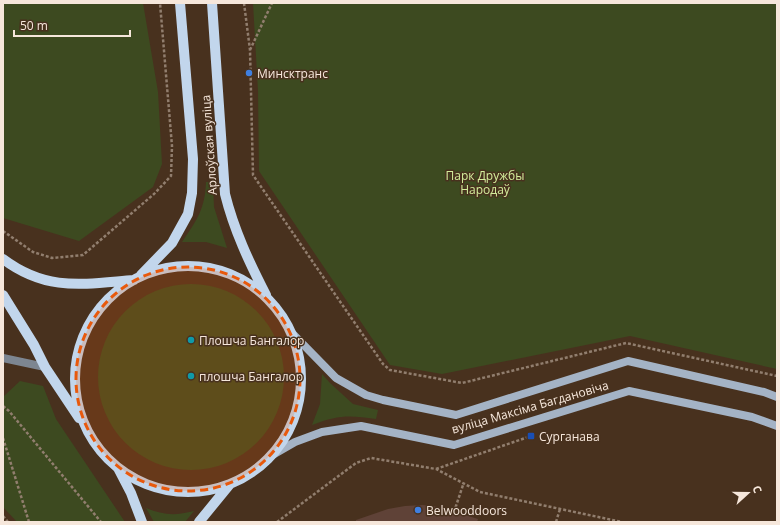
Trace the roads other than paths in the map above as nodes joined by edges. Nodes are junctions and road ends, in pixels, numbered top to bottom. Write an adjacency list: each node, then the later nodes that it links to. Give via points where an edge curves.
1 (180, 3): 4 (main road, Арлоўская вуліца, via 193,159 192,193 188,214 172,243)
2 (212, 3): 6 (main road, Арлоўская вуліца, via 225,194 231,220)
3 (3, 259): 4 (main road, via 20,271 47,281 74,284)
4 (137, 278): 6 (main road, via 170,268 202,266 223,271 243,280); 12 (main road, Арлоўская вуліца, via 97,311 80,343 76,360 76,394 81,415)
5 (3, 295): 9 (main road, via 24,326)
6 (269, 300): 7 (main road)
7 (290, 331): 10 (main road, вуліца Максіма Багдановіча, via 336,378 366,395 456,415 628,361); 13 (main road, via 297,353 300,389 291,424 283,440)
8 (3, 358): 9 (lane)
9 (45, 367): 12 (main road)
10 (777, 397)
11 (777, 426): 13 (main road, вуліца Максіма Багдановіча, via 752,417 629,391 454,445 361,426 322,432 295,442)
12 (92, 438): 14 (main road)
13 (269, 457): 15 (main road, via 250,473)
14 (117, 467): 15 (main road, via 146,484 169,490 191,492); 16 (main road)
15 (230, 484): 17 (main road)
16 (142, 522)
17 (199, 522)

